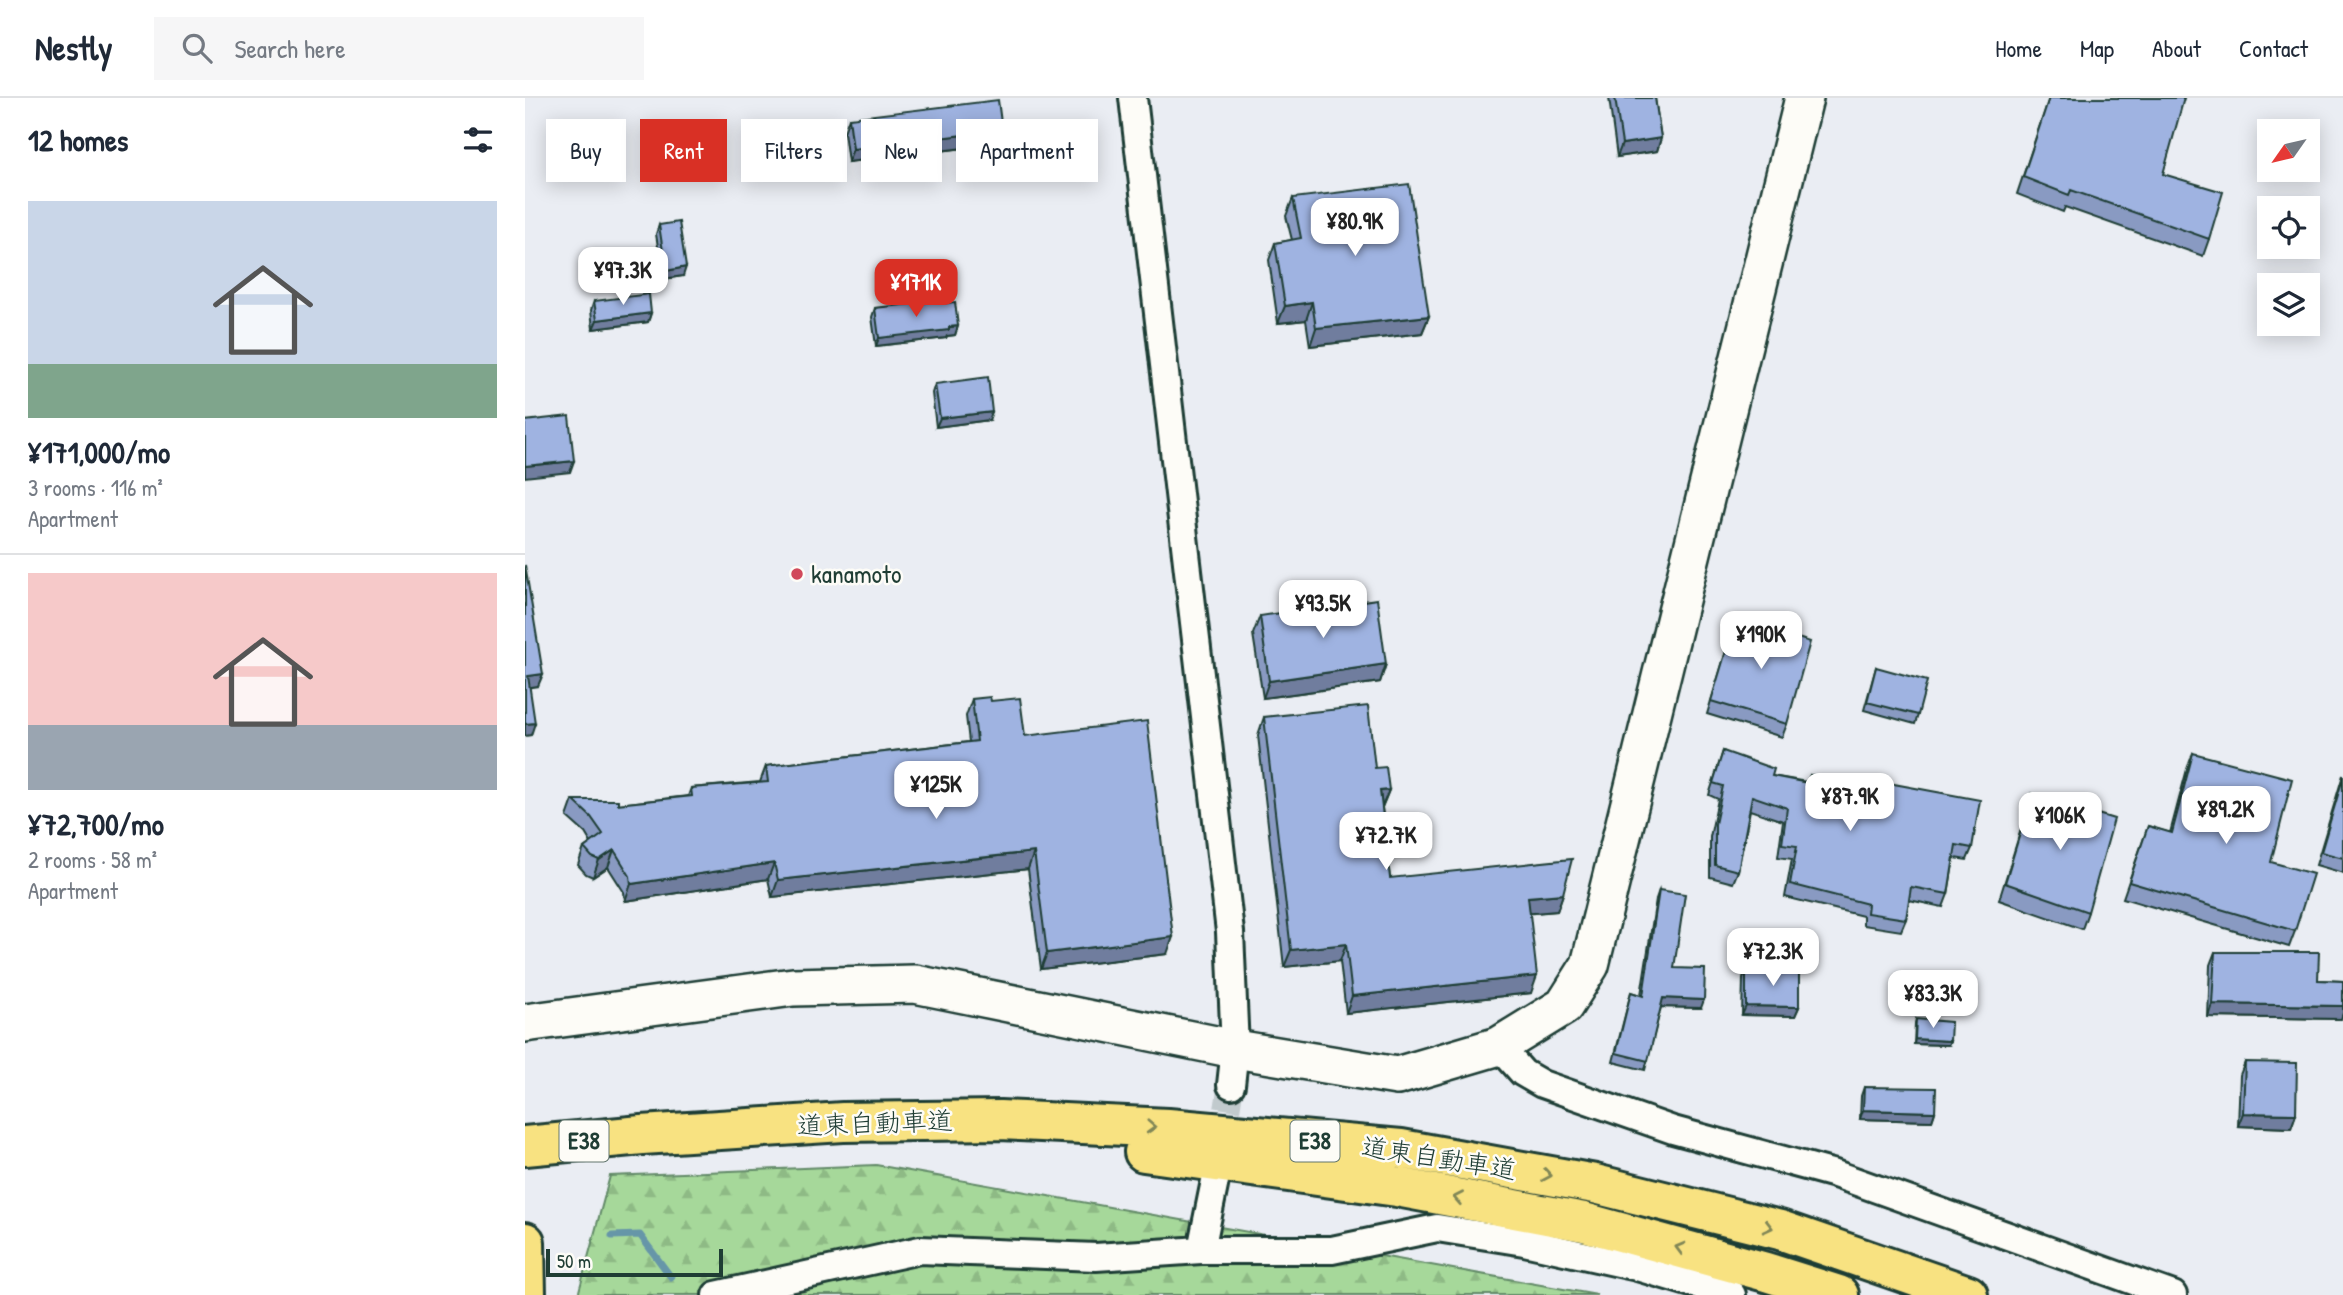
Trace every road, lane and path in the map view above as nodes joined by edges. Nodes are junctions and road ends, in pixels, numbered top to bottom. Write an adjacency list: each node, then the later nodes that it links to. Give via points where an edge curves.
1 (1133, 98): 5 (street, via 1230,932)
2 (1804, 98): 4 (street, via 1590,965 1564,1006)
3 (525, 1023): 5 (street, via 793,987 915,984)
4 (1499, 1046): 5 (street, via 1397,1076); 17 (street, via 1523,1073 1542,1084 1673,1130 1835,1174)
5 (1235, 1049): 6 (street)
6 (1231, 1085)
7 (642, 1135): 8 (highway, 道東自動車道 / E38); 15 (highway, 道東自動車道 / E38, one-way to 7, via 1584,1222 1397,1187 1169,1154 1005,1141); 16 (highway, 道東自動車道 / E38, one-way to 16, via 843,1122 1000,1120 1168,1128 1401,1149 1595,1184 1780,1230)
8 (525, 1146)
9 (1216, 1181): 11 (street)
10 (525, 1242): 12 (highway)
11 (1201, 1250): 13 (street, via 1096,1257 920,1250); 14 (street, via 1332,1250 1437,1228 1599,1258)
12 (526, 1295)
13 (716, 1295)
14 (1733, 1295)
15 (1839, 1295)
16 (1968, 1295)
17 (2173, 1295)

